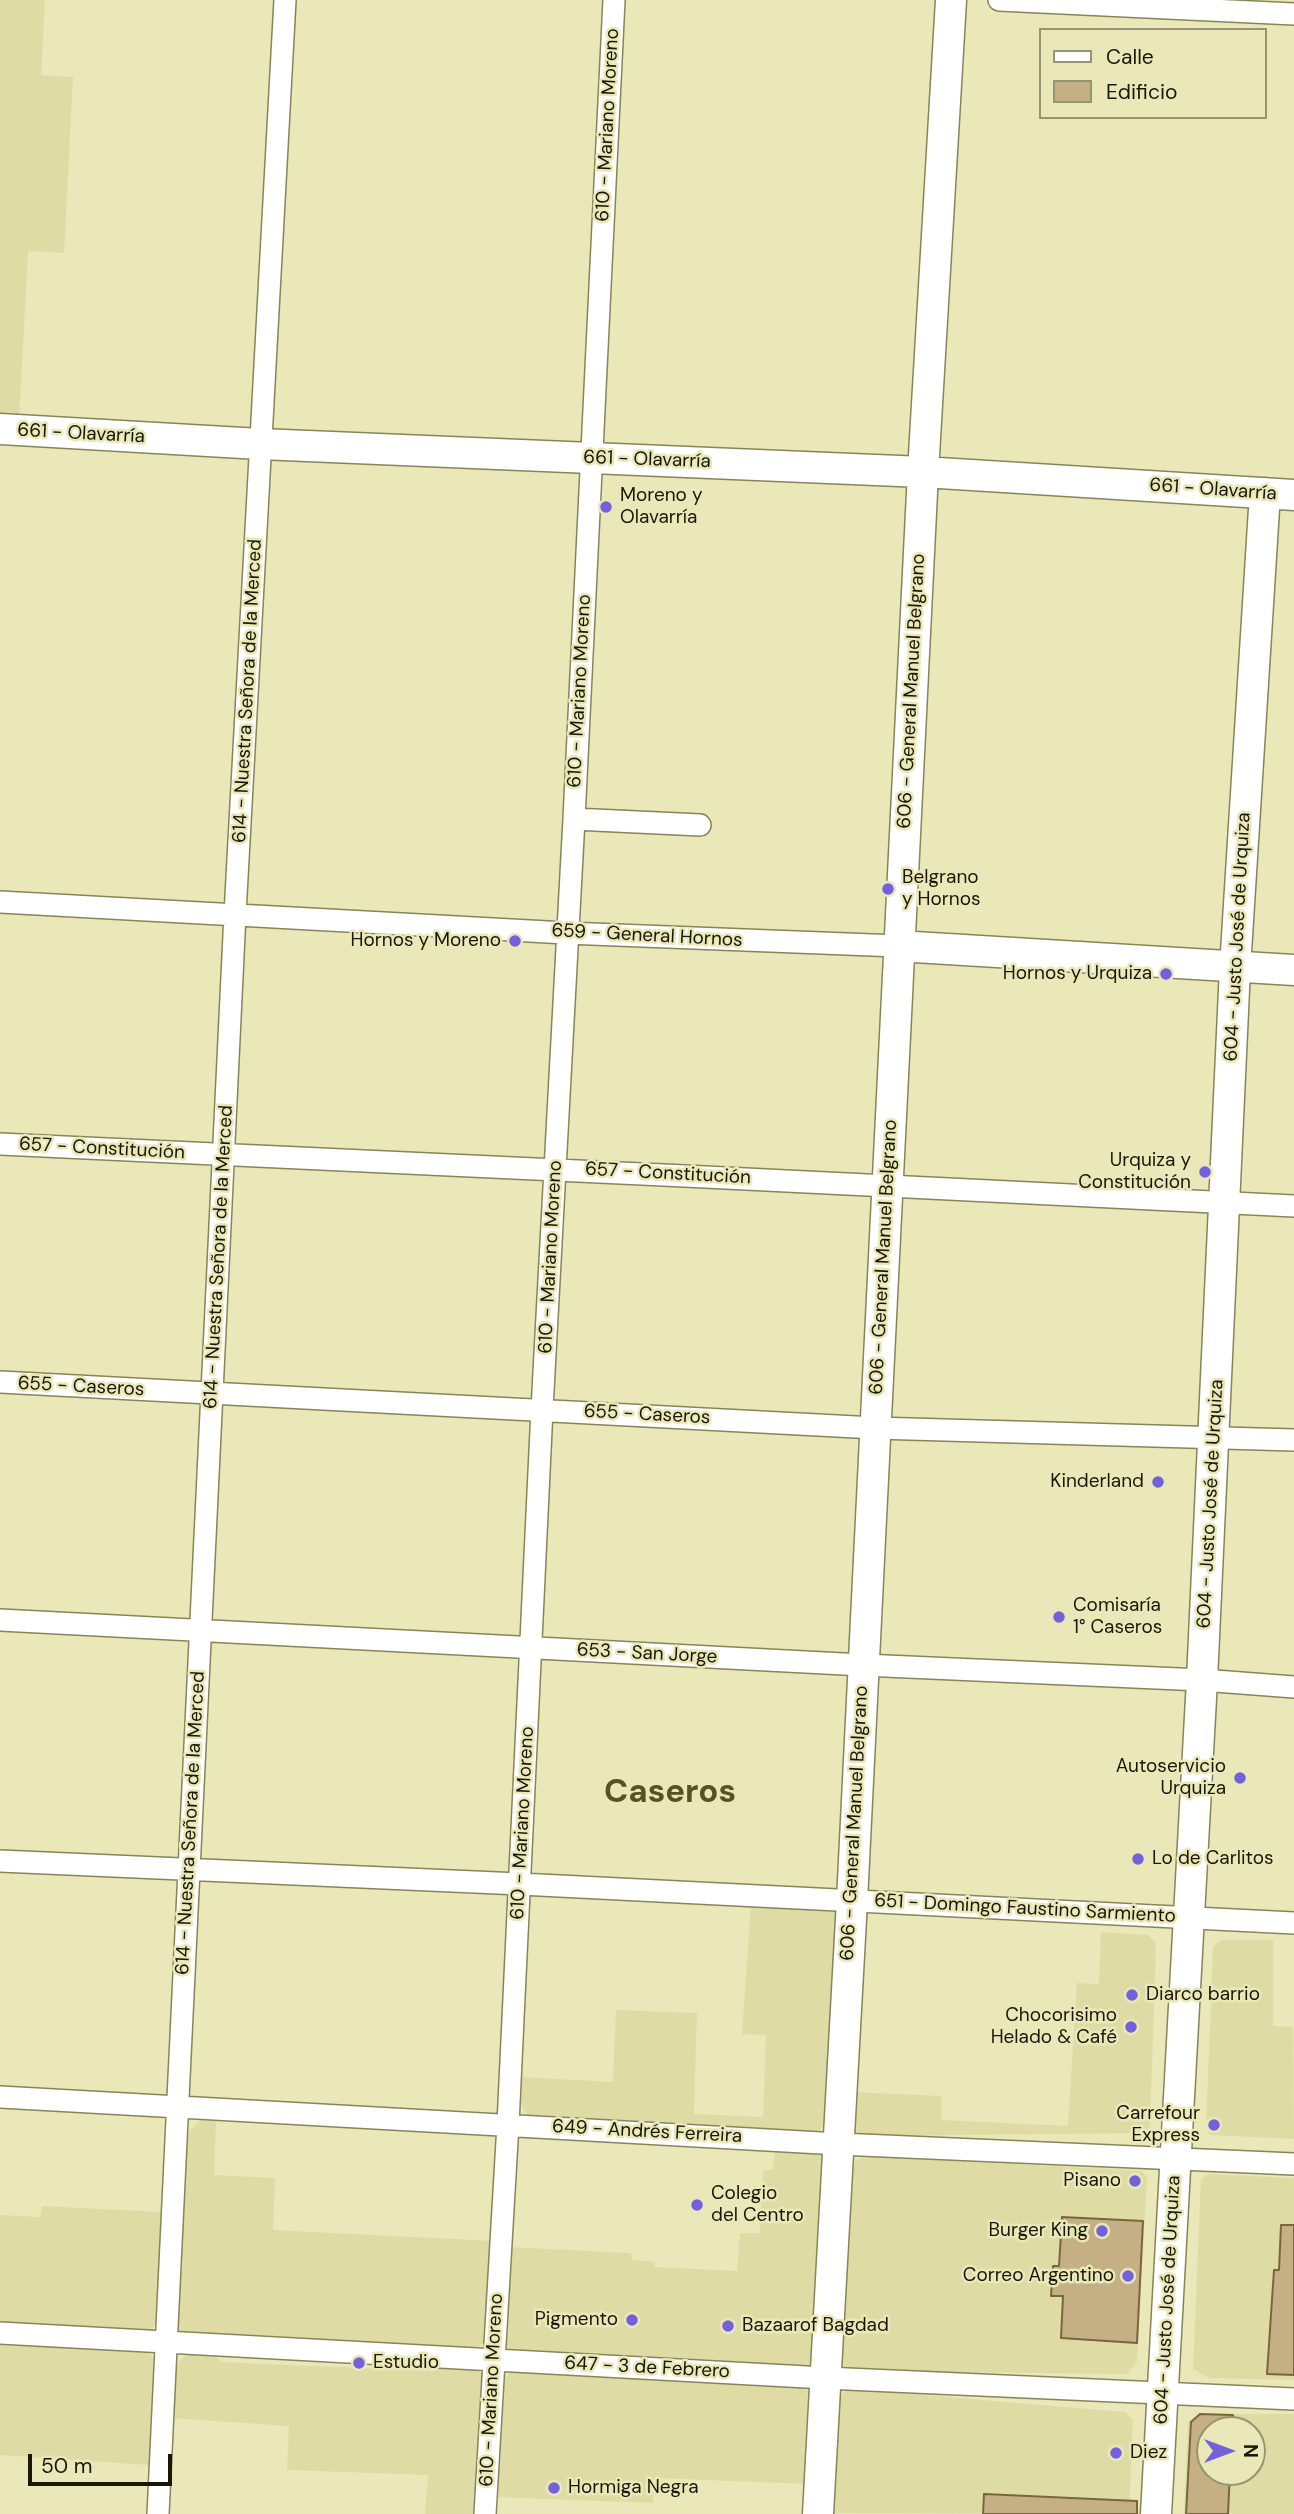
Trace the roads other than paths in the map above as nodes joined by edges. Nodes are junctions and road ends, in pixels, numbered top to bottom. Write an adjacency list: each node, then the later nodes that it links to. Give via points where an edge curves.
1 (285, 0): 7 (street, 614 - Nuestra Señora de la Merced)
2 (614, 0): 8 (street, 610 - Mariano Moreno)
3 (951, 0): 9 (street, 606 - General Manuel Belgrano)
4 (999, 0): 5 (street)
5 (1294, 14)
6 (0, 429): 7 (street, 661 - Olavarría)
7 (260, 444): 8 (street, 661 - Olavarría); 14 (street, 614 - Nuestra Señora de la Merced)
8 (592, 458): 9 (street, 661 - Olavarría); 11 (street, 610 - Mariano Moreno)
9 (923, 472): 10 (street, 661 - Olavarría); 16 (street, 606 - General Manuel Belgrano)
10 (1279, 494): 17 (street, 604 - Justo José de Urquiza)
11 (574, 819): 12 (street); 15 (street, 610 - Mariano Moreno)
12 (700, 825)
13 (0, 902): 14 (street, 659 - General Hornos)
14 (235, 914): 15 (street, 659 - General Hornos); 20 (street, 614 - Nuestra Señora de la Merced)
15 (566, 933): 16 (street, 659 - General Hornos); 21 (street, 610 - Mariano Moreno)
16 (898, 946): 17 (street, 659 - General Hornos); 22 (street, 606 - General Manuel Belgrano)
17 (1235, 968): 18 (street, 659 - General Hornos); 23 (street, 604 - Justo José de Urquiza)
18 (1294, 970)
19 (0, 1144): 20 (street, 657 - Constitución)
20 (225, 1156): 21 (street, 657 - Constitución); 26 (street, 614 - Nuestra Señora de la Merced)
21 (557, 1169): 22 (street, 657 - Constitución); 27 (street, 610 - Mariano Moreno)
22 (888, 1185): 23 (street, 657 - Constitución); 28 (street, 606 - General Manuel Belgrano)
23 (1226, 1202): 24 (street, 657 - Constitución); 29 (street, 604 - Justo José de Urquiza)
24 (1294, 1206)
25 (0, 1382): 26 (street, 655 - Caseros)
26 (211, 1395): 27 (street, 655 - Caseros); 32 (street, 614 - Nuestra Señora de la Merced)
27 (542, 1409): 28 (street, 655 - Caseros); 33 (street, 610 - Mariano Moreno)
28 (875, 1427): 29 (street, 655 - Caseros); 34 (street, 606 - General Manuel Belgrano)
29 (1213, 1438): 30 (street, 655 - Caseros); 35 (street, 604 - Justo José de Urquiza)
30 (1294, 1440)
31 (0, 1620): 32 (street, 653 - San Jorge)
32 (201, 1631): 33 (street, 653 - San Jorge); 38 (street, 614 - Nuestra Señora de la Merced)
33 (532, 1648): 34 (street, 653 - San Jorge); 39 (street, 610 - Mariano Moreno)
34 (863, 1665): 35 (street, 653 - San Jorge); 40 (street, 606 - General Manuel Belgrano)
35 (1202, 1680): 36 (street, 653 - San Jorge); 41 (street, 604 - Justo José de Urquiza)
36 (1294, 1686)
37 (0, 1861): 38 (street, 651 - Domingo Faustino Sarmiento)
38 (189, 1869): 39 (street, 651 - Domingo Faustino Sarmiento); 44 (street, 614 - Nuestra Señora de la Merced)
39 (520, 1884): 40 (street, 651 - Domingo Faustino Sarmiento); 45 (street, 610 - Mariano Moreno)
40 (852, 1901): 41 (street, 651 - Domingo Faustino Sarmiento); 46 (street, 606 - General Manuel Belgrano)
41 (1190, 1918): 42 (street, 651 - Domingo Faustino Sarmiento); 47 (street, 604 - Justo José de Urquiza)
42 (1294, 1923)
43 (0, 2097): 44 (street, 649 - Andrés Ferreira)
44 (177, 2107): 45 (street, 649 - Andrés Ferreira); 50 (street, 614 - Nuestra Señora de la Merced)
45 (508, 2124): 46 (street, 649 - Andrés Ferreira); 51 (street, 610 - Mariano Moreno)
46 (839, 2144): 47 (street, 649 - Andrés Ferreira); 52 (street, 606 - General Manuel Belgrano)
47 (1177, 2158): 48 (street, 649 - Andrés Ferreira); 53 (street, 604 - Justo José de Urquiza)
48 (1294, 2164)
49 (0, 2333): 50 (street, 647 - 3 de Febrero)
50 (166, 2343): 51 (street, 647 - 3 de Febrero); 55 (street, 614 - Nuestra Señora de la Merced)
51 (494, 2361): 52 (street, 647 - 3 de Febrero); 56 (street, 610 - Mariano Moreno)
52 (825, 2378): 53 (street, 647 - 3 de Febrero); 57 (street, 606 - General Manuel Belgrano)
53 (1163, 2392): 54 (street, 647 - 3 de Febrero); 58 (street, 604 - Justo José de Urquiza)
54 (1294, 2399)
55 (158, 2514)
56 (485, 2514)
57 (818, 2514)
58 (1156, 2514)

